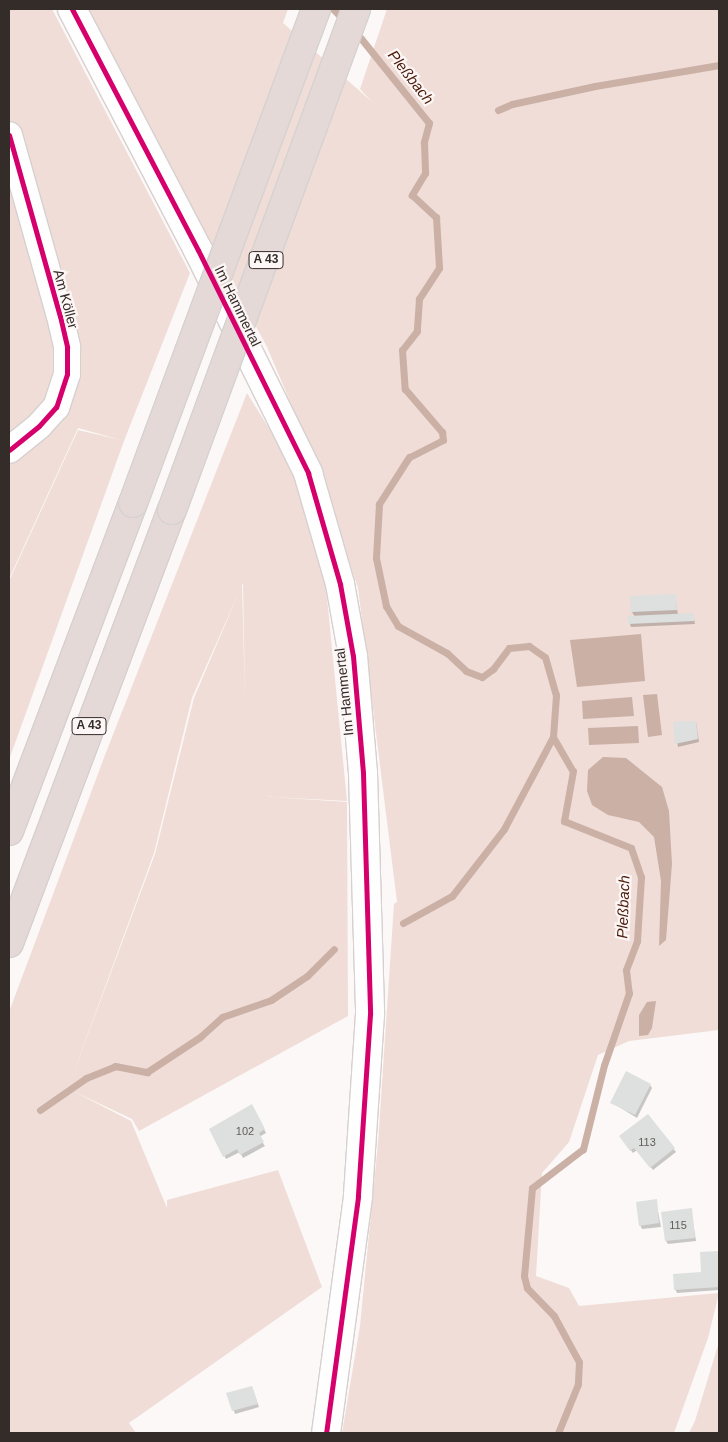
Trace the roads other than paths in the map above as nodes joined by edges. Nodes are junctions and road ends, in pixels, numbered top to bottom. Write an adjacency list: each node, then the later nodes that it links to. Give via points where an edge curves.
1 (72, 9): 8 (main road, Im Hammertal, via 198,250 308,473 329,536 353,656 363,773 370,1014 358,1197)
2 (316, 9): 6 (highway, A 43, bridge)
3 (356, 9): 7 (highway, A 43, bridge)
4 (9, 135): 5 (street, Am Köller, via 67,347 67,374 56,407 39,426)
5 (9, 450)
6 (9, 831)
7 (9, 943)
8 (326, 1433)

